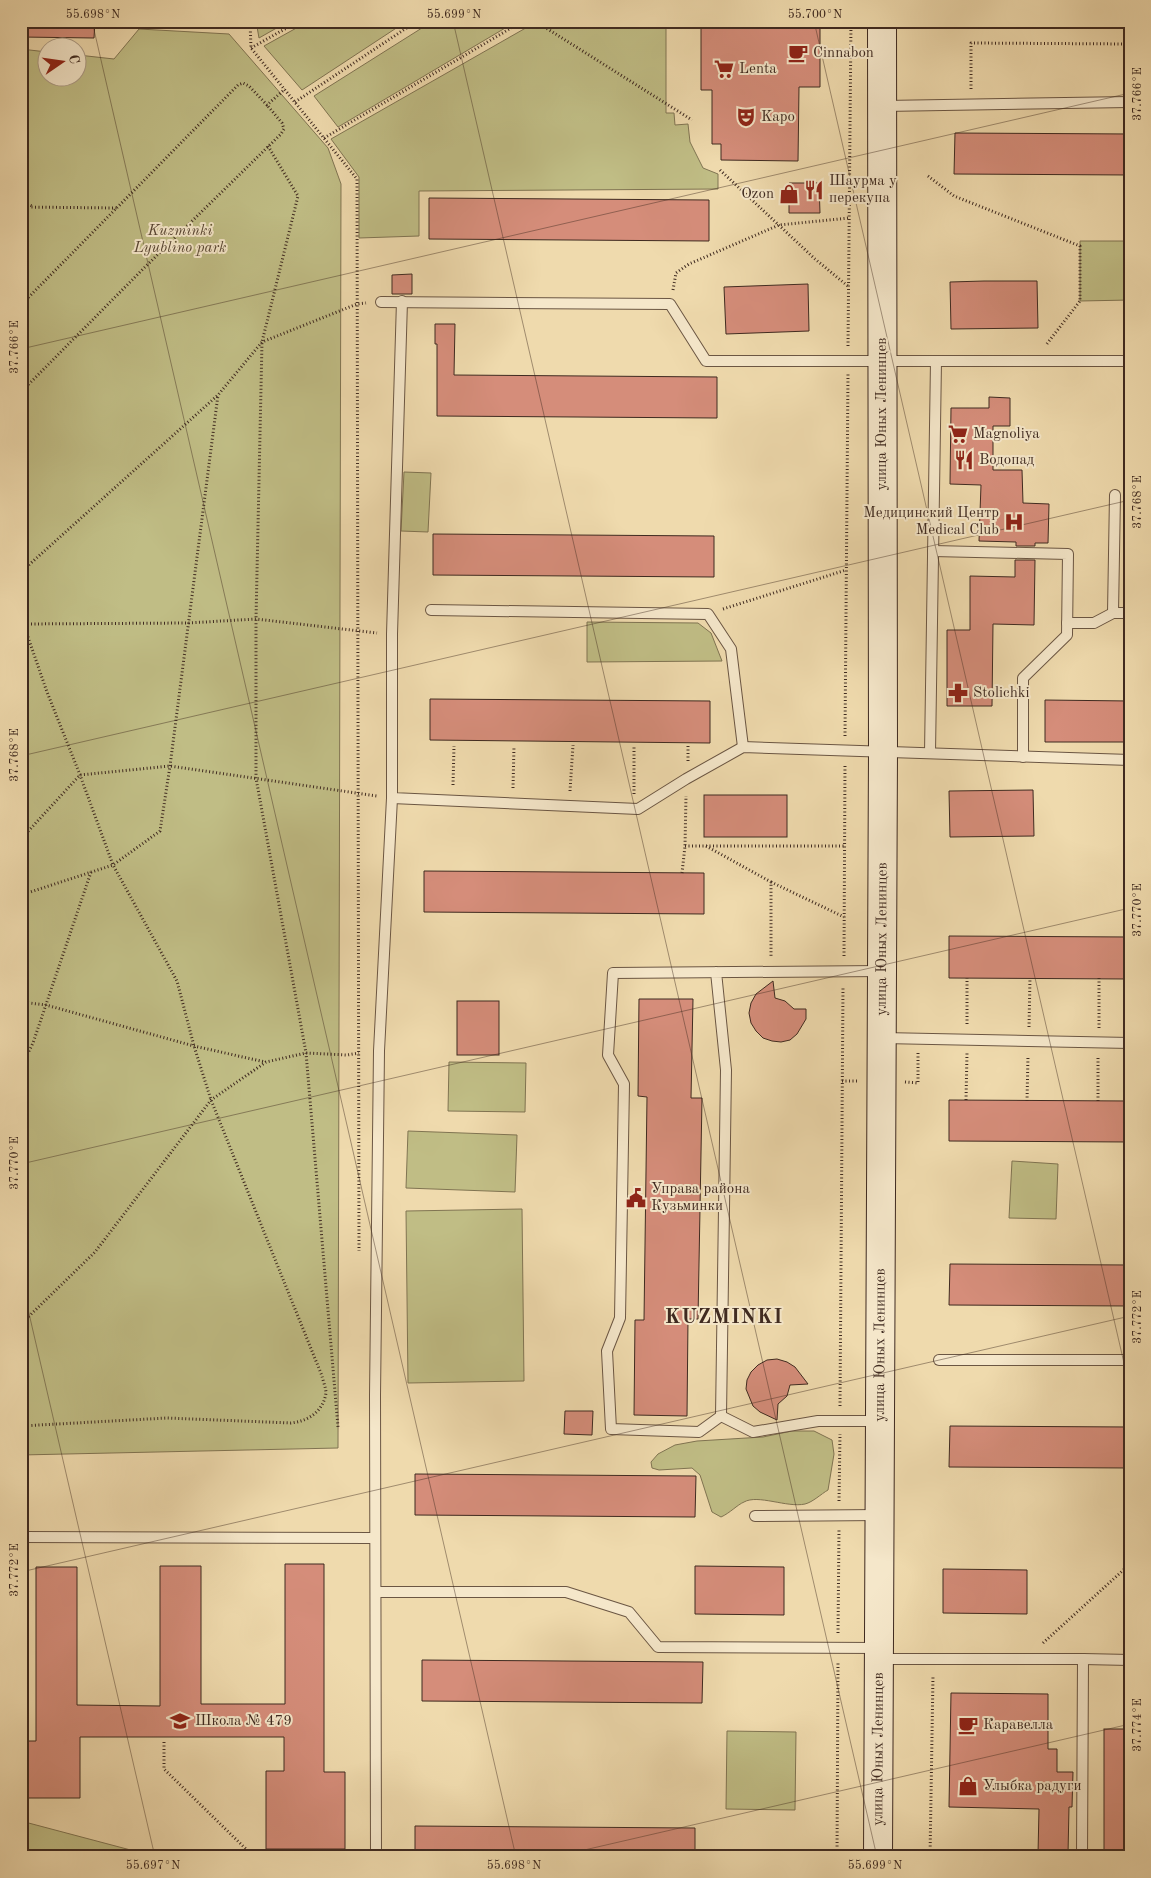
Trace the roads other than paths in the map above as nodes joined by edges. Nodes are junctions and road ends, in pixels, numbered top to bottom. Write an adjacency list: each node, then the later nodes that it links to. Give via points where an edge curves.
1 (882, 21): 3 (main road, улица Юных Ленинцев)
2 (1130, 102): 3 (lane)
3 (883, 106): 6 (main road, улица Юных Ленинцев)
4 (402, 301): 5 (lane); 6 (lane, via 670,304 706,361); 20 (lane, via 392,634)
5 (380, 302)
6 (883, 360): 7 (lane); 16 (main road, улица Юных Ленинцев)
7 (936, 360): 8 (lane); 10 (lane)
8 (1130, 361)
9 (1115, 495): 12 (lane)
10 (933, 551): 14 (lane, via 1068,554); 17 (lane)
11 (431, 610): 15 (lane, via 708,614 731,649)
12 (1113, 613): 13 (lane); 14 (lane, via 1094,623)
13 (1130, 613)
14 (1067, 623): 18 (lane, via 1067,635 1023,678)
15 (743, 747): 16 (lane); 20 (lane, via 638,809)
16 (883, 752): 17 (lane); 21 (main road, улица Юных Ленинцев)
17 (930, 753): 18 (lane)
18 (1023, 756): 19 (lane)
19 (1130, 760)
20 (392, 798): 32 (lane, via 379,1051)
21 (882, 971): 22 (lane); 23 (main road, улица Юных Ленинцев)
22 (716, 972): 27 (lane, via 726,1070); 27 (lane, via 613,973 608,1055 624,1084 624,1094 620,1318 607,1351 611,1429 699,1432)
23 (882, 1038): 24 (lane); 28 (main road, улица Юных Ленинцев)
24 (1130, 1043)
25 (938, 1360): 26 (lane)
26 (1130, 1360)
27 (720, 1416): 28 (lane, via 753,1432 818,1421)
28 (880, 1421): 29 (main road, улица Юных Ленинцев)
29 (880, 1515): 30 (lane); 34 (main road, улица Юных Ленинцев)
30 (756, 1516)
31 (21, 1537): 32 (lane)
32 (376, 1538): 33 (lane)
33 (376, 1592): 34 (lane, via 566,1592 629,1612 658,1647 838,1648); 37 (lane)
34 (879, 1654): 35 (lane, via 933,1659); 38 (main road, улица Юных Ленинцев)
35 (1082, 1660): 36 (lane); 39 (lane)
36 (1130, 1660)
37 (376, 1857)
38 (878, 1857)
39 (1082, 1857)

